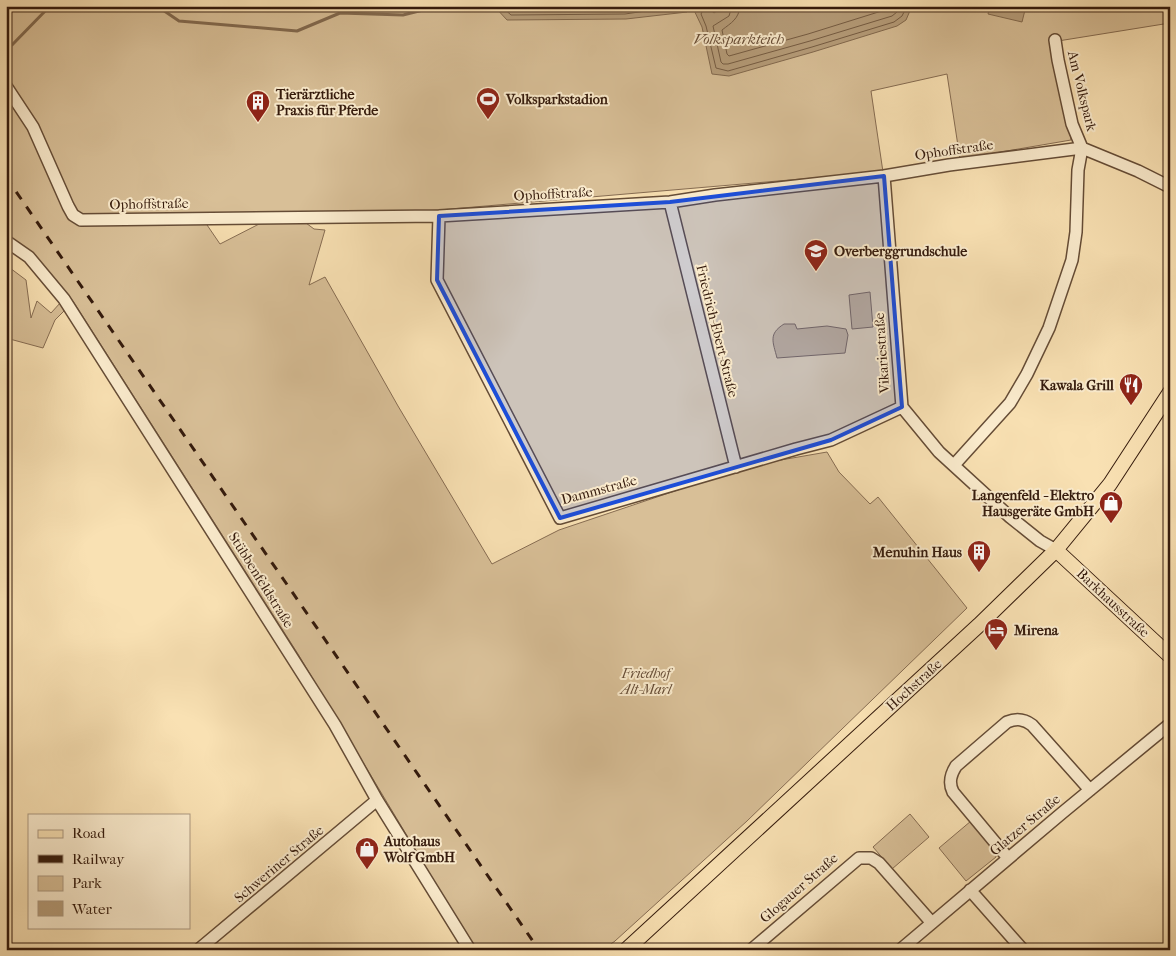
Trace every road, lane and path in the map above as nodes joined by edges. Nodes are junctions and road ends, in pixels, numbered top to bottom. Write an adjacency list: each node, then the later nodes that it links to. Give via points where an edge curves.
1 (1055, 40): 3 (street, Am Volkspark, via 1072,124)
2 (6, 86): 7 (street, Ophoffstraße, via 33,127 73,215 81,220)
3 (1082, 148): 4 (street, Ophoffstraße); 5 (street, Ophoffstraße); 11 (street, via 1072,260 1049,328 1010,403)
4 (884, 176): 6 (street, Ophoffstraße); 10 (street, Vikariestraße)
5 (1170, 187)
6 (670, 202): 7 (street, Ophoffstraße); 12 (street, Friedrich-Ebert-Straße)
7 (439, 216): 12 (street, Dammstraße, via 437,280 560,518)
8 (6, 241): 17 (street, Stübbenfeldstraße, via 29,257 64,299 336,725)
9 (1170, 392): 13 (main road, Hochstraße, via 1110,484)
10 (902, 407): 11 (street, Vikariestraße); 12 (street, Dammstraße, via 831,440)
11 (954, 465): 13 (street, Vikariestraße, via 1025,529)
12 (736, 467)
13 (1056, 550): 14 (main road, Barkhausstraße); 23 (main road, Hochstraße)
14 (1170, 656)
15 (1170, 724): 16 (street, Glatzer Straße)
16 (1090, 790): 18 (street, Glatzer Straße); 18 (street, via 1032,725 1014,719 1007,722 956,766 950,786)
17 (378, 800): 21 (street, Schweriner Straße); 22 (street, Stübbenfeldstraße)
18 (1008, 858): 19 (street, Glatzer Straße)
19 (970, 890): 20 (street, Glatzer Straße); 26 (street)
20 (932, 923): 24 (street, Glogauer Straße, via 879,863 871,858 859,858); 25 (street, Glatzer Straße)
21 (198, 950)
22 (470, 950)
23 (626, 950)
24 (751, 950)
25 (900, 950)
26 (1023, 950)

